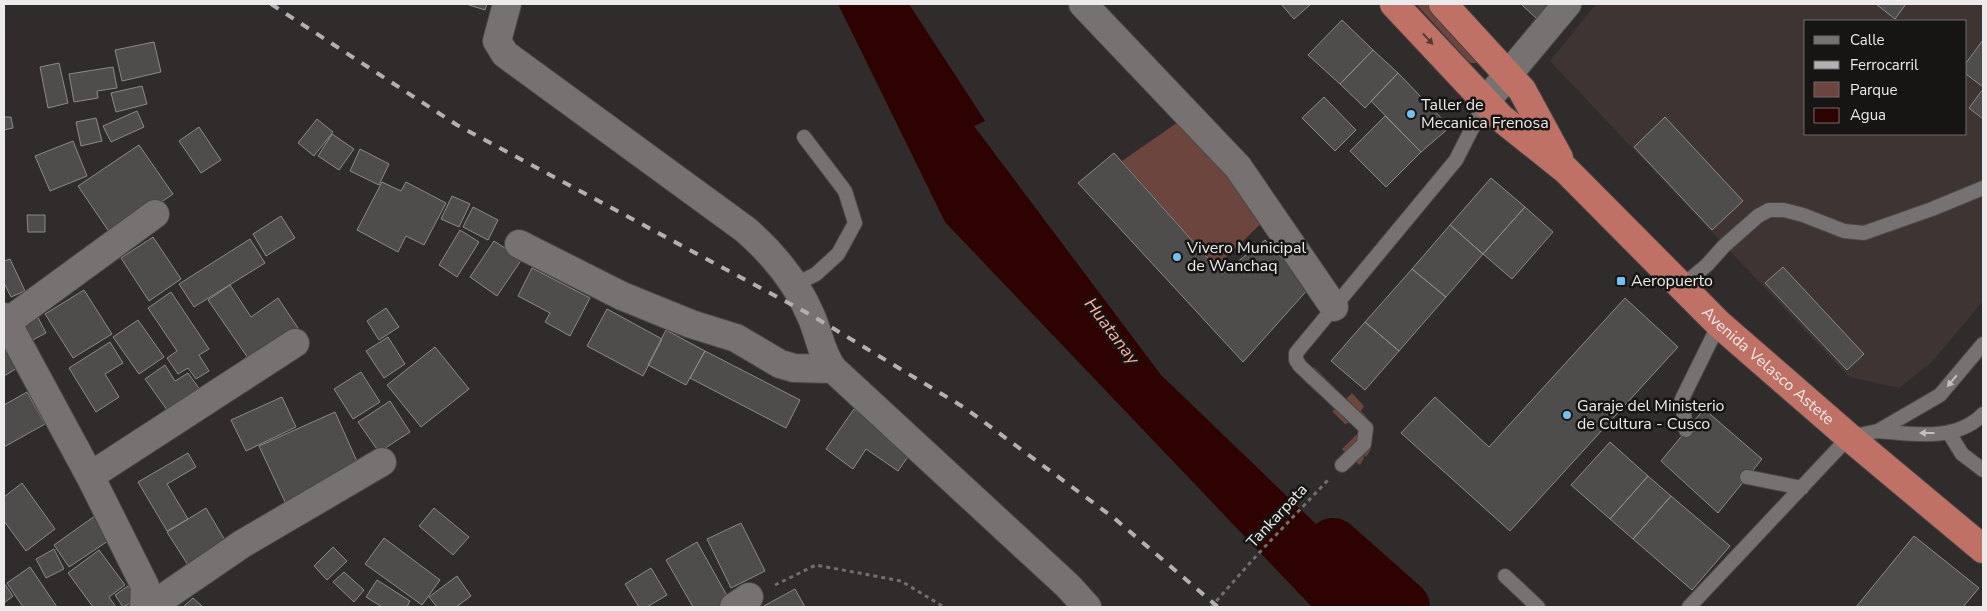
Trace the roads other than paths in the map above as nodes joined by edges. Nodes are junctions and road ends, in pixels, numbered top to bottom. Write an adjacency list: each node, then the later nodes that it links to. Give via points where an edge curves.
1 (507, 4): 13 (street, via 497,41 505,54 746,230 766,247)
2 (1083, 4): 15 (street, via 1238,167)
3 (1394, 4): 7 (highway, Avenida Velasco Astete, one-way to 7)
4 (1443, 4): 6 (highway, Avenida Velasco Astete)
5 (1567, 4): 6 (street)
6 (1508, 75): 7 (street); 9 (highway, Avenida Velasco Astete, via 1522,90)
7 (1486, 101): 9 (highway, Avenida Velasco Astete, via 1501,118); 15 (lane, via 1456,160)
8 (804, 137): 13 (lane, via 844,191 855,223 838,254 816,274)
9 (1566, 170): 14 (highway, Avenida Velasco Astete)
10 (1983, 188): 14 (lane, via 1864,233 1844,232 1803,215 1769,210 1758,216)
11 (155, 214): 16 (street)
12 (519, 244): 20 (street, via 622,296 736,338 780,364 794,368)
13 (794, 285): 20 (street, via 811,315 825,359)
14 (1682, 286): 17 (highway, Avenida Velasco Astete)
15 (1334, 307): 27 (lane, via 1296,353 1296,360 1366,428 1364,444)
16 (5, 320): 29 (street)
17 (1719, 324): 22 (lane, via 1682,398); 25 (highway, Avenida Velasco Astete)
18 (295, 343): 29 (street)
19 (1983, 344): 23 (lane, one-way to 23, via 1940,396)
20 (833, 369): 36 (street)
21 (1983, 414): 24 (lane, via 1976,421)
22 (1686, 430)
23 (1878, 431): 24 (lane, one-way to 23); 25 (lane)
24 (1949, 433): 28 (lane, via 1962,454)
25 (1850, 438): 31 (lane); 32 (highway, Avenida Velasco Astete)
26 (382, 462): 35 (street, via 242,544)
27 (1342, 465)
28 (1983, 470)
29 (90, 476): 34 (street, via 145,586)
30 (1747, 477): 31 (lane)
31 (1802, 488): 38 (lane)
32 (1983, 549)
33 (1506, 576): 37 (lane)
34 (144, 607)
35 (150, 607)
36 (1088, 607)
37 (1538, 607)
38 (1689, 607)

